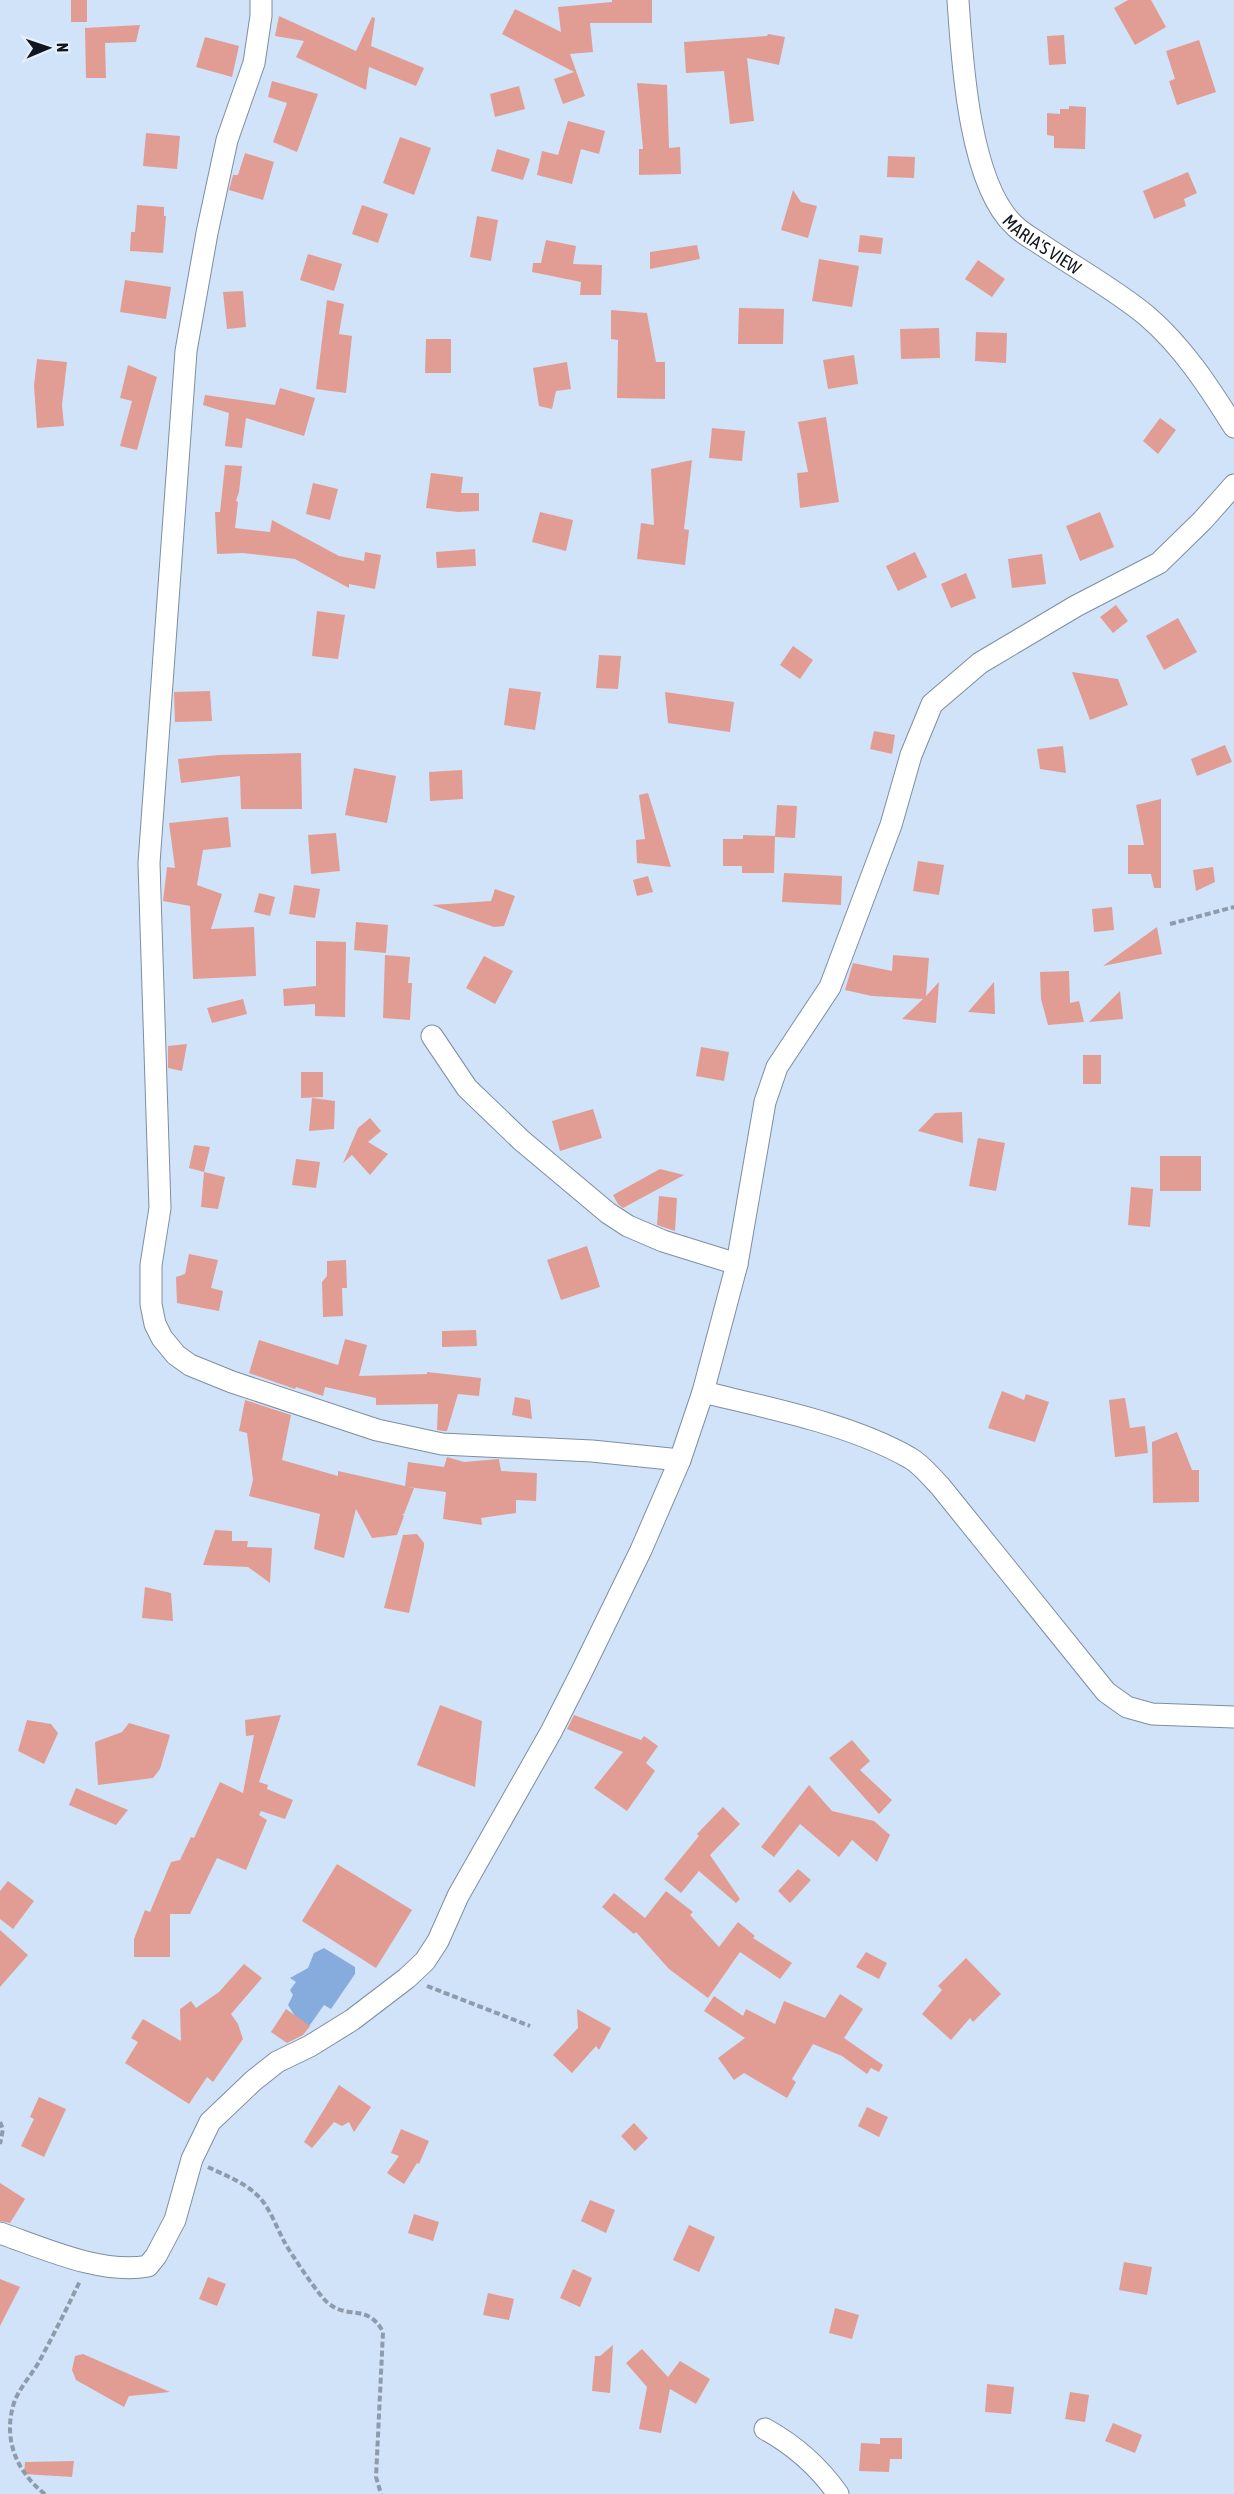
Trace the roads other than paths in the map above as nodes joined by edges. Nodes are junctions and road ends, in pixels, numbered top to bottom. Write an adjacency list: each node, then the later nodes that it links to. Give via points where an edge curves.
1 (261, 0): 8 (street, via 254,63 227,140 186,351 148,863 160,1208 151,1265 155,1324 176,1355 190,1365 377,1430 442,1444 592,1451)
2 (958, 0): 3 (street, MARIA'S VIEW, via 969,113 980,162 997,201 1014,226 1146,316 1183,353)
3 (1234, 427)
4 (1234, 485): 6 (street, via 1159,564 1076,606 980,663 932,704 831,987 777,1067 765,1102)
5 (432, 1036): 6 (street, via 467,1088 521,1140 608,1213 663,1241)
6 (737, 1264): 7 (street)
7 (703, 1392): 8 (street); 9 (street, via 797,1414 911,1458 940,1486 1106,1692 1127,1707 1152,1714)
8 (680, 1460): 10 (street, via 641,1550 551,1732 425,1961 352,2020 277,2062 210,2122 192,2159 175,2220 148,2266 122,2268 90,2262)
9 (1234, 1717)
10 (0, 2233)
11 (765, 2430): 12 (street, via 814,2464)
12 (838, 2494)

